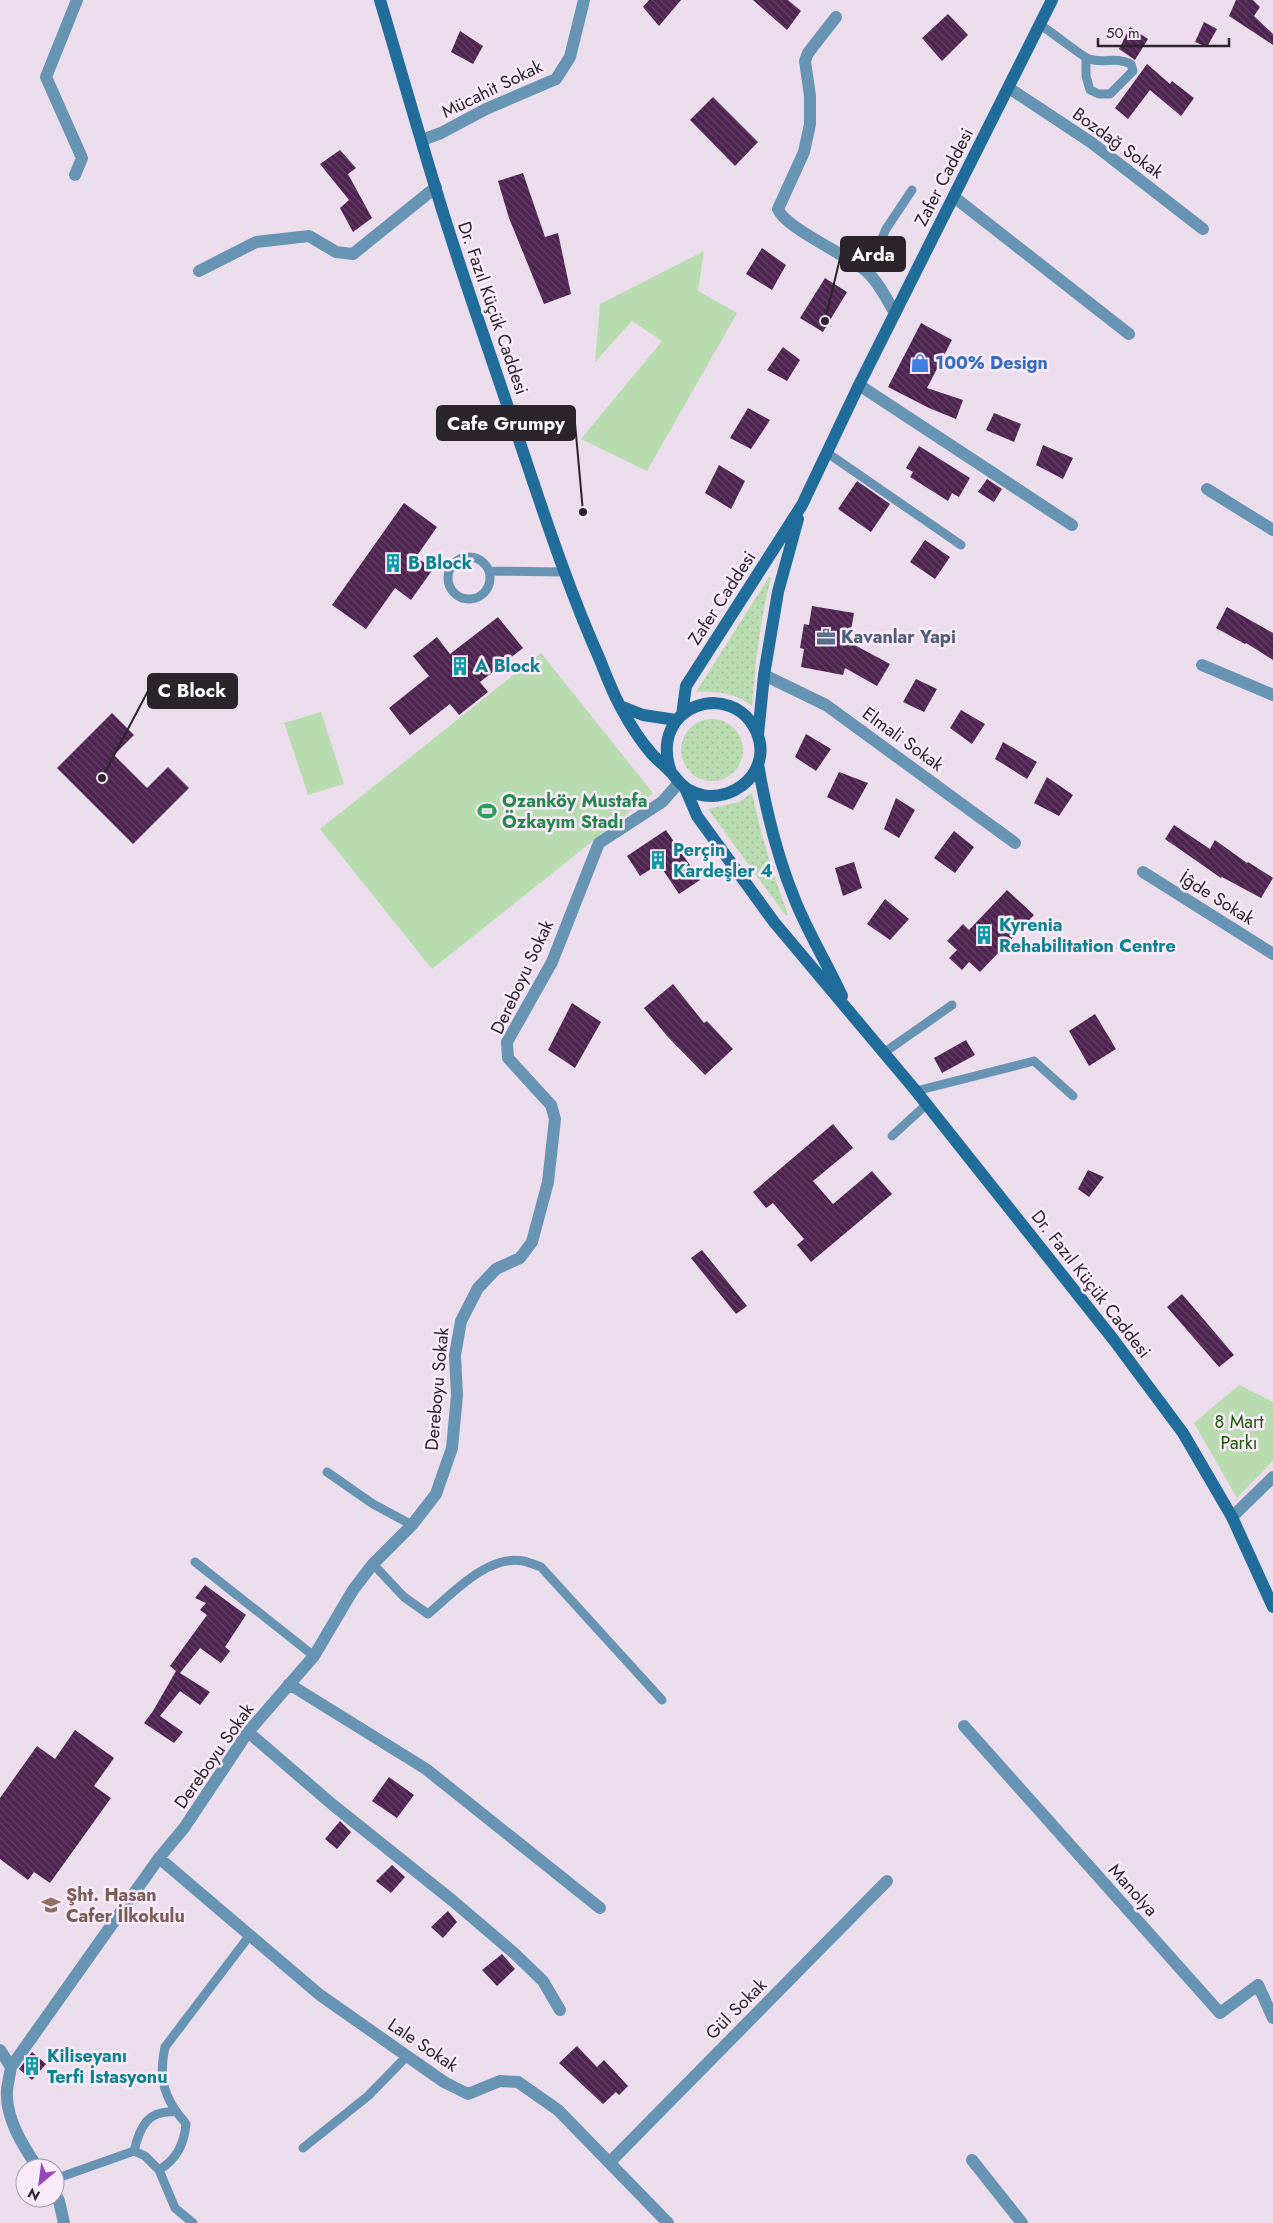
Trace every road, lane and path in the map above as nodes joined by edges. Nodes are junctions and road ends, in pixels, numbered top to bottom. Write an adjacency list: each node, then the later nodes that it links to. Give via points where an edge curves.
1 (78, 0): 10 (street, via 46,77 82,158)
2 (380, 0): 9 (street, Dr. Fazıl Küçük Caddesi)
3 (584, 0): 9 (street, Mücahit Sokak, via 570,56 556,79)
4 (1052, 0): 6 (street, Zafer Caddesi)
5 (836, 17): 16 (street, via 815,42 805,61 810,124 804,152 778,209 804,232)
6 (1040, 24): 7 (lane); 8 (street, Zafer Caddesi)
7 (1086, 58): 7 (lane, via 1090,90 1099,94 1110,94 1133,71 1131,64 1120,59 1099,61)
8 (1009, 88): 13 (street, Zafer Caddesi); 14 (street, Bozdağ Sokak, via 1092,143)
9 (422, 140): 11 (street, Dr. Fazıl Küçük Caddesi)
10 (75, 175)
11 (436, 187): 15 (street, via 353,254 336,252 309,236 256,242); 27 (street, Dr. Fazıl Küçük Caddesi)
12 (912, 190): 16 (lane, via 886,229)
13 (954, 197): 17 (street, Zafer Caddesi); 18 (street)
14 (1203, 230)
15 (199, 271)
16 (867, 272): 17 (street)
17 (896, 312): 19 (street, Zafer Caddesi)
18 (1129, 334)
19 (859, 385): 20 (street, Zafer Caddesi); 23 (street)
20 (826, 452): 22 (street, Zafer Caddesi); 25 (lane)
21 (1207, 489): 24 (street)
22 (802, 505): 29 (street, Zafer Caddesi, via 778,592); 32 (street, Zafer Caddesi, via 686,686)
23 (1072, 525)
24 (1273, 530)
25 (961, 545)
26 (489, 572): 26 (lane, via 490,584 483,594 473,599 460,597 452,590 448,578 451,567 460,559 472,557 482,562); 27 (lane)
27 (564, 572): 31 (street, Dr. Fazıl Küçük Caddesi)
28 (1202, 665): 30 (street)
29 (764, 675): 33 (street, Zafer Caddesi); 37 (street, Elmali Sokak, via 826,705)
30 (1273, 695)
31 (620, 706): 32 (street, via 643,715); 35 (street, Dr. Fazıl Küçük Caddesi, via 652,754)
32 (679, 718): 33 (street, via 695,706 725,704 745,716); 35 (street, via 669,732 666,745 666,759)
33 (758, 735): 34 (street)
34 (758, 764): 36 (street, via 751,778 728,795 698,795); 40 (street, Dr. Fazıl Küçük Caddesi, via 768,819 782,867)
35 (671, 772): 36 (street)
36 (682, 786): 40 (street, Dr. Fazıl Küçük Caddesi, via 697,816 774,922); 50 (street, Dereboyu Sokak, via 599,844 552,962 507,1042 508,1058 551,1105 555,1119 548,1182 532,1242 520,1258 496,1270 478,1288 460,1321 452,1448 436,1494)
37 (1015, 843)
38 (1143, 872): 39 (street, İĝde Sokak)
39 (1273, 954)
40 (846, 1005): 42 (street, Dr. Fazıl Küçük Caddesi)
41 (952, 1005): 42 (lane)
42 (885, 1052): 43 (street, Dr. Fazıl Küçük Caddesi)
43 (916, 1091): 44 (lane, via 1034,1061); 45 (street, Dr. Fazıl Küçük Caddesi)
44 (1073, 1096)
45 (927, 1104): 46 (lane); 49 (street, Dr. Fazıl Küçük Caddesi, via 1183,1432)
46 (892, 1136)
47 (327, 1472): 50 (lane, via 373,1504)
48 (1273, 1476): 49 (street)
49 (1232, 1517): 53 (street, Dr. Fazıl Küçük Caddesi)
50 (412, 1525): 52 (street, Dereboyu Sokak)
51 (194, 1562): 54 (lane)
52 (373, 1564): 54 (street, Dereboyu Sokak); 56 (lane, via 404,1597 428,1614 486,1566 522,1560 541,1568)
53 (1273, 1607)
54 (314, 1656): 55 (street, Dereboyu Sokak)
55 (289, 1684): 58 (street, Dereboyu Sokak); 61 (street, via 426,1768)
56 (662, 1700)
57 (964, 1726): 64 (street, Manolya, via 1220,2014 1258,1985)
58 (248, 1732): 59 (street, Dereboyu Sokak, via 184,1828); 63 (street, via 515,1954 543,1981)
59 (159, 1858): 62 (street, Lale Sokak); 67 (street, Dereboyu Sokak)
60 (887, 1881): 73 (street, Gül Sokak)
61 (600, 1908)
62 (250, 1935): 66 (street, Lale Sokak, via 320,1995); 68 (lane, via 165,2047 161,2067 165,2091)
63 (560, 2010)
64 (1273, 2018)
65 (0, 2050): 67 (street)
66 (408, 2056): 69 (lane, via 368,2096); 73 (street, Lale Sokak, via 444,2082 468,2094 500,2081 518,2082 558,2110)
67 (11, 2067): 71 (street, Dereboyu Sokak, via 7,2091 10,2116)
68 (177, 2112): 70 (lane, via 159,2112 151,2117 138,2134); 74 (lane, via 186,2124 185,2137 175,2158)
69 (303, 2148)
70 (134, 2151): 74 (lane, via 145,2156); 75 (lane)
71 (31, 2158)
72 (972, 2160): 80 (street)
73 (610, 2162): 79 (street, Lale Sokak)
74 (159, 2170): 78 (lane, via 174,2208)
75 (65, 2175)
76 (61, 2208): 77 (street)
77 (64, 2223)
78 (193, 2223)
79 (668, 2223)
80 (1022, 2223)

